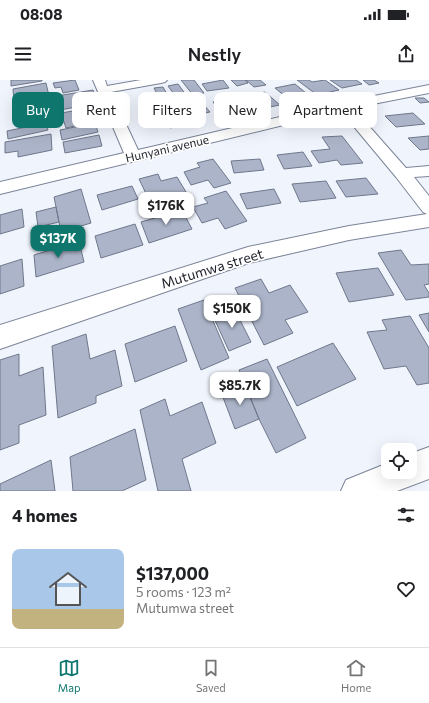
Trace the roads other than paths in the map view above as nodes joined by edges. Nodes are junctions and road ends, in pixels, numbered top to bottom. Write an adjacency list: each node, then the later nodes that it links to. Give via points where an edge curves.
1 (161, 80): 2 (street)
2 (101, 85): 7 (street)
3 (429, 89): 4 (street, Hunyani avenue)
4 (377, 99)
5 (279, 121): 7 (street, Hunyani avenue)
6 (363, 128): 9 (street)
7 (133, 156): 10 (street, Hunyani avenue)
8 (429, 171): 9 (street)
9 (402, 173): 11 (street)
10 (0, 188)
11 (429, 208)
12 (429, 220): 13 (street, Mutumwa street, via 341,234 248,256)
13 (0, 337)
14 (429, 463): 15 (street)
15 (417, 467)
16 (387, 479): 17 (street)
17 (357, 491)

